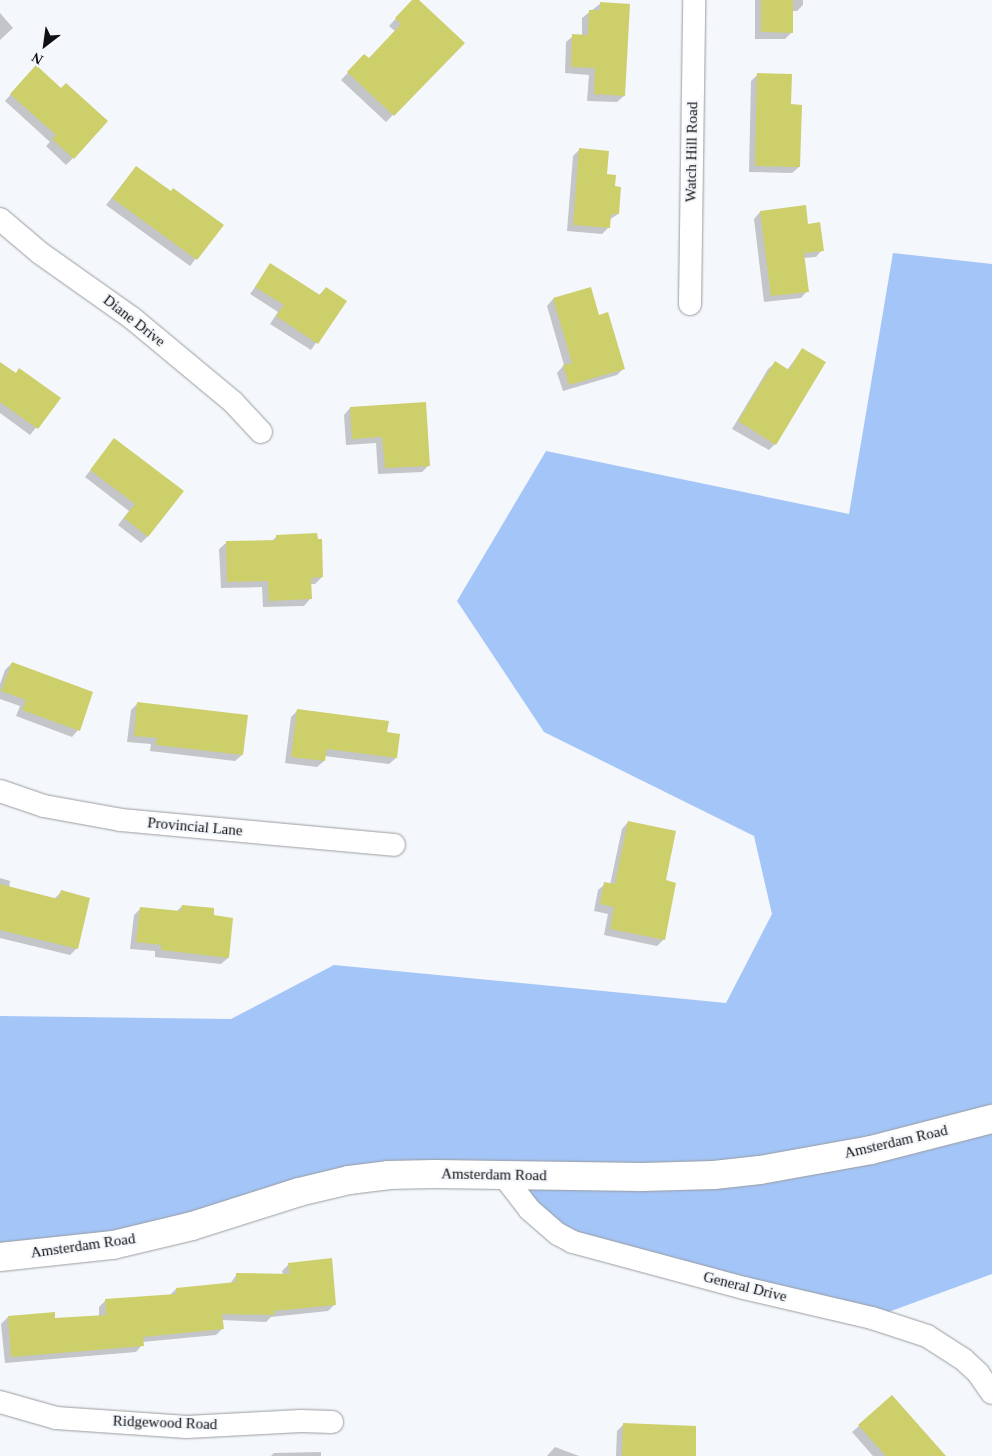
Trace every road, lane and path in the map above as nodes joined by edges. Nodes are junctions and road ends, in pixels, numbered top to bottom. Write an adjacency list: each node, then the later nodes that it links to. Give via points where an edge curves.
1 (694, 0): 3 (street, Watch Hill Road)
2 (0, 218): 4 (street, Diane Drive, via 40,254 132,318 233,402)
3 (690, 304)
4 (262, 432)
5 (0, 791): 6 (street, Provincial Lane, via 44,806 121,820)
6 (394, 845)
7 (992, 1119): 8 (street, Amsterdam Road, via 872,1150 760,1170 642,1177)
8 (503, 1175): 9 (street, Amsterdam Road, via 388,1175 349,1180 299,1192 192,1226 113,1245); 10 (street, General Drive, via 530,1210 558,1234 573,1242 872,1318 927,1336 978,1372)
9 (0, 1257)
10 (992, 1393)
11 (0, 1402): 12 (street, Ridgewood Road, via 56,1418 187,1427)
12 (332, 1422)

